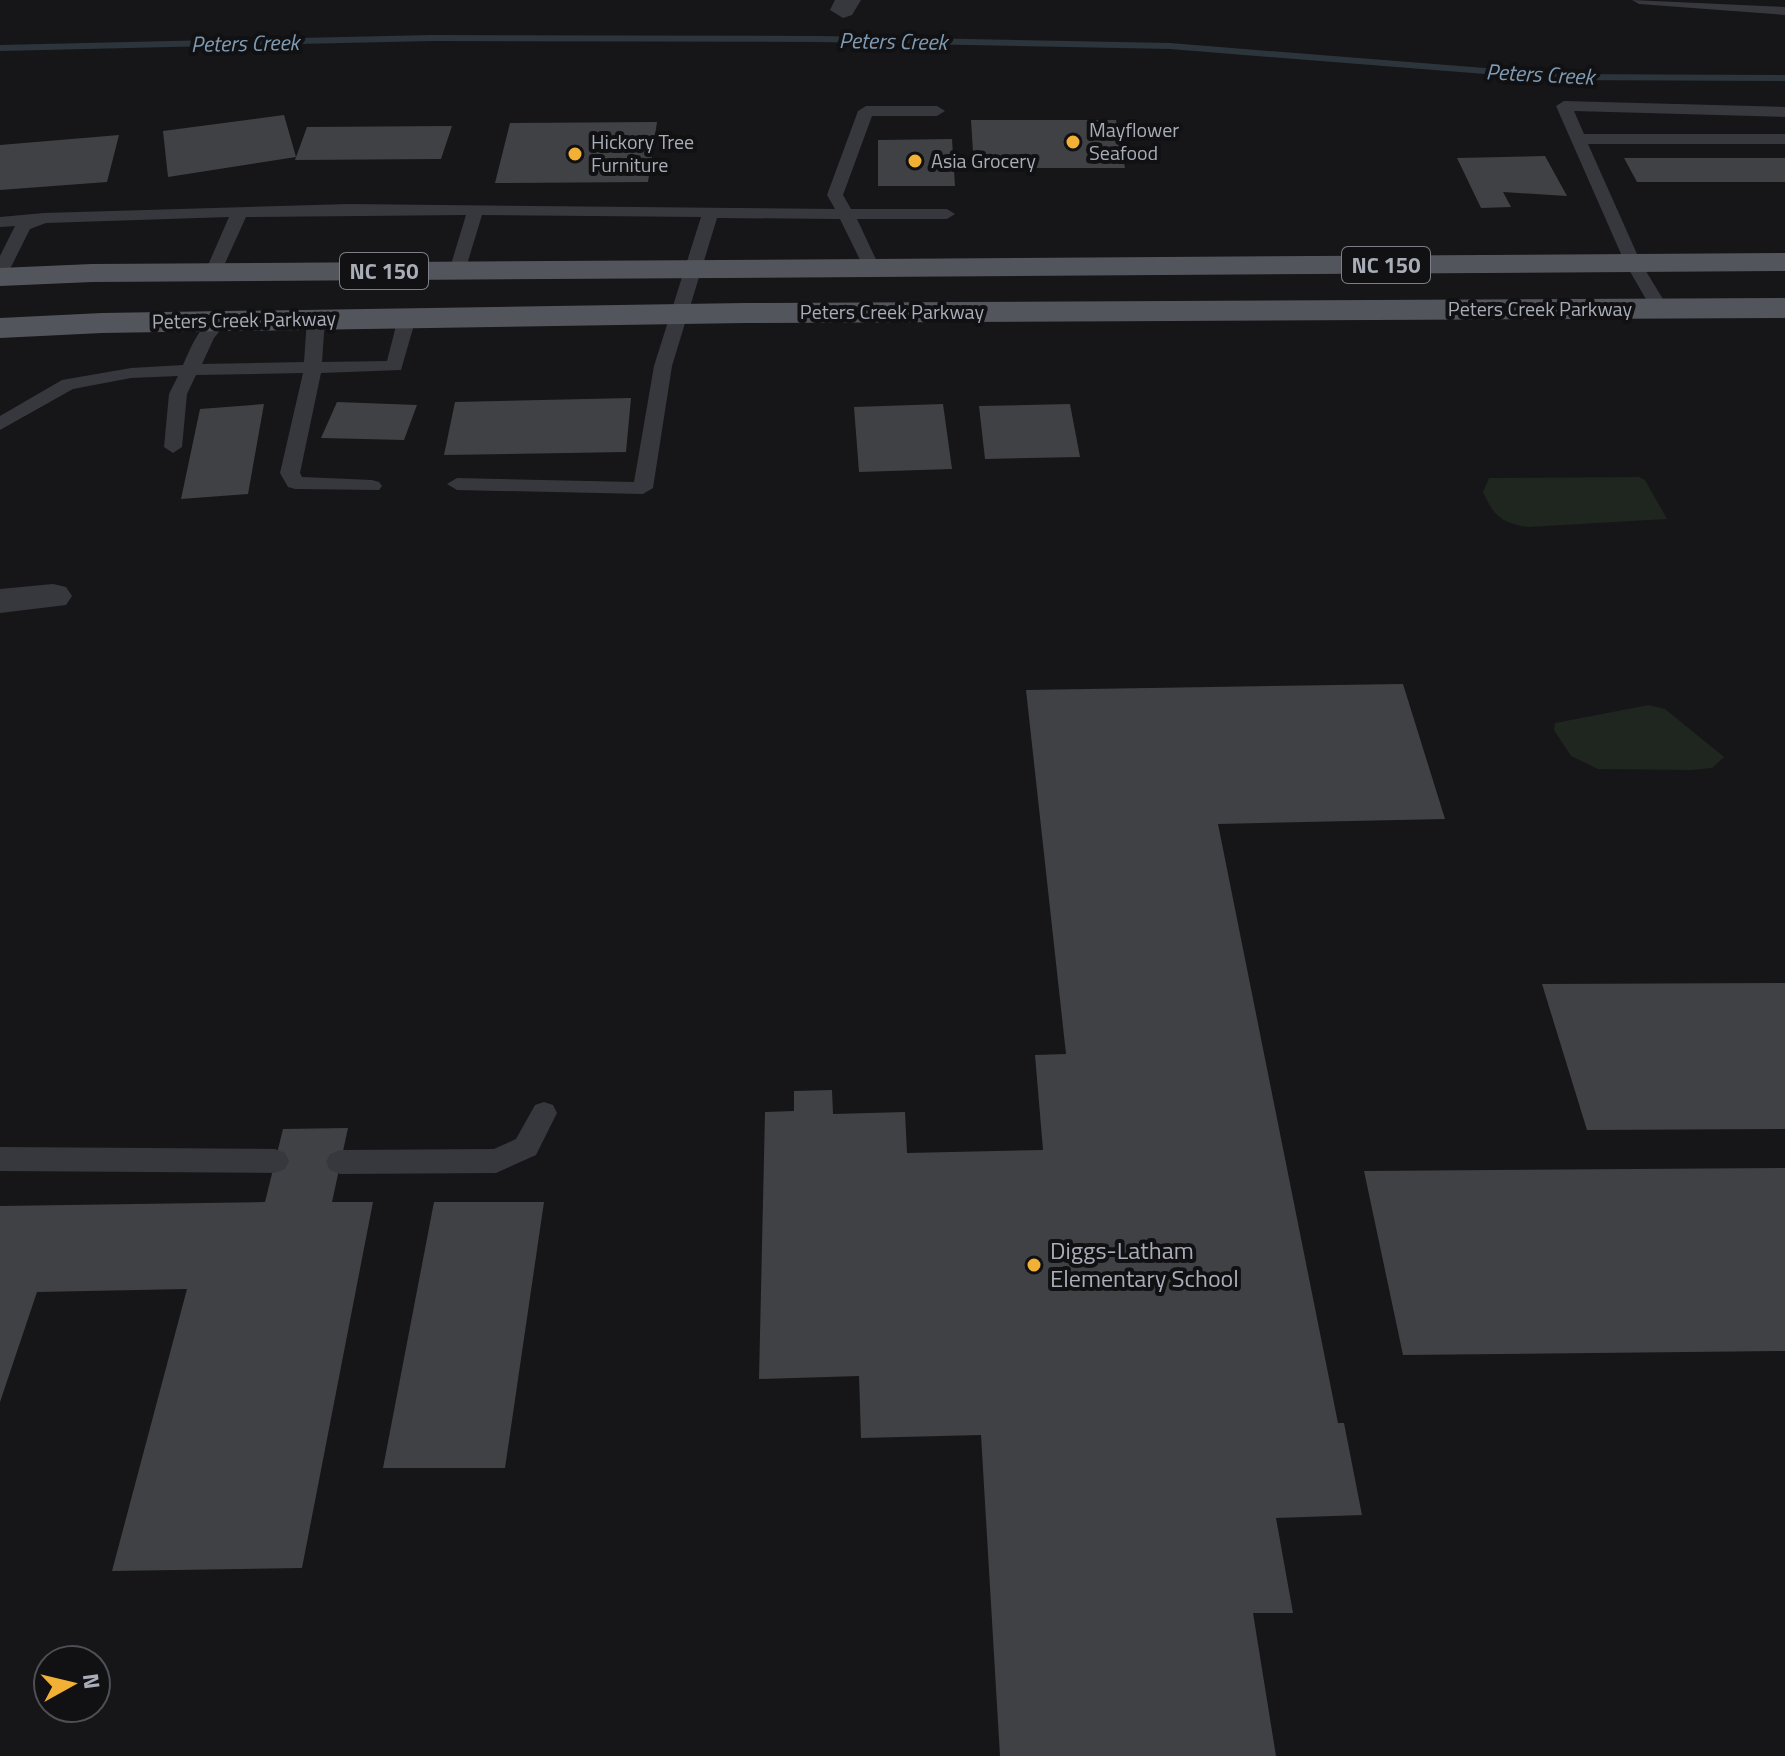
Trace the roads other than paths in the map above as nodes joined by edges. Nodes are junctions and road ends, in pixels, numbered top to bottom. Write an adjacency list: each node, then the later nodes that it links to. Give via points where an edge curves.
1 (1639, 0): 2 (lane)
2 (1785, 11)
3 (937, 111): 11 (lane, via 866,111 835,195)
4 (1785, 112): 5 (lane); 6 (lane, via 1564,106)
5 (1785, 120)
6 (1579, 139): 7 (lane); 16 (lane)
7 (1785, 139)
8 (475, 211): 9 (lane); 10 (lane); 20 (lane)
9 (240, 212): 13 (lane); 21 (lane)
10 (710, 214): 11 (lane); 18 (lane)
11 (846, 214): 12 (lane); 17 (lane)
12 (947, 214)
13 (33, 221): 14 (lane); 22 (lane, via 23,226)
14 (0, 222)
15 (1785, 262): 16 (main road, Peters Creek Parkway / NC 150)
16 (1633, 263): 17 (main road, Peters Creek Parkway / NC 150); 24 (lane)
17 (872, 268): 19 (main road, Peters Creek Parkway / NC 150)
18 (691, 269): 19 (main road, Peters Creek Parkway / NC 150); 20 (main road, Peters Creek Parkway / NC 150); 26 (lane)
19 (768, 269): 25 (main road)
20 (457, 271): 21 (main road, Peters Creek Parkway / NC 150)
21 (213, 272): 22 (main road, Peters Creek Parkway / NC 150)
22 (0, 275)
23 (1785, 308): 24 (main road, Peters Creek Parkway / NC 150)
24 (1660, 309): 25 (main road, Peters Creek Parkway / NC 150)
25 (771, 313): 26 (main road, Peters Creek Parkway / NC 150)
26 (677, 314): 27 (main road, Peters Creek Parkway / NC 150); 35 (lane, via 643,488)
27 (407, 318): 28 (main road, Peters Creek Parkway / NC 150); 31 (lane, via 395,366)
28 (316, 319): 29 (main road, Peters Creek Parkway / NC 150); 31 (lane)
29 (219, 321): 30 (main road, Peters Creek Parkway / NC 150); 32 (lane)
30 (0, 328)
31 (313, 367): 32 (lane); 36 (lane, via 290,473 295,483)
32 (190, 370): 33 (lane, via 68,384); 34 (lane, via 178,394)
33 (0, 424)
34 (173, 447)
35 (457, 484)
36 (372, 486)
37 (53, 596): 38 (street)
38 (0, 601)
39 (544, 1113): 42 (lane, via 526,1147 496,1161)
40 (0, 1159): 41 (lane)
41 (275, 1161)
42 (340, 1162)

